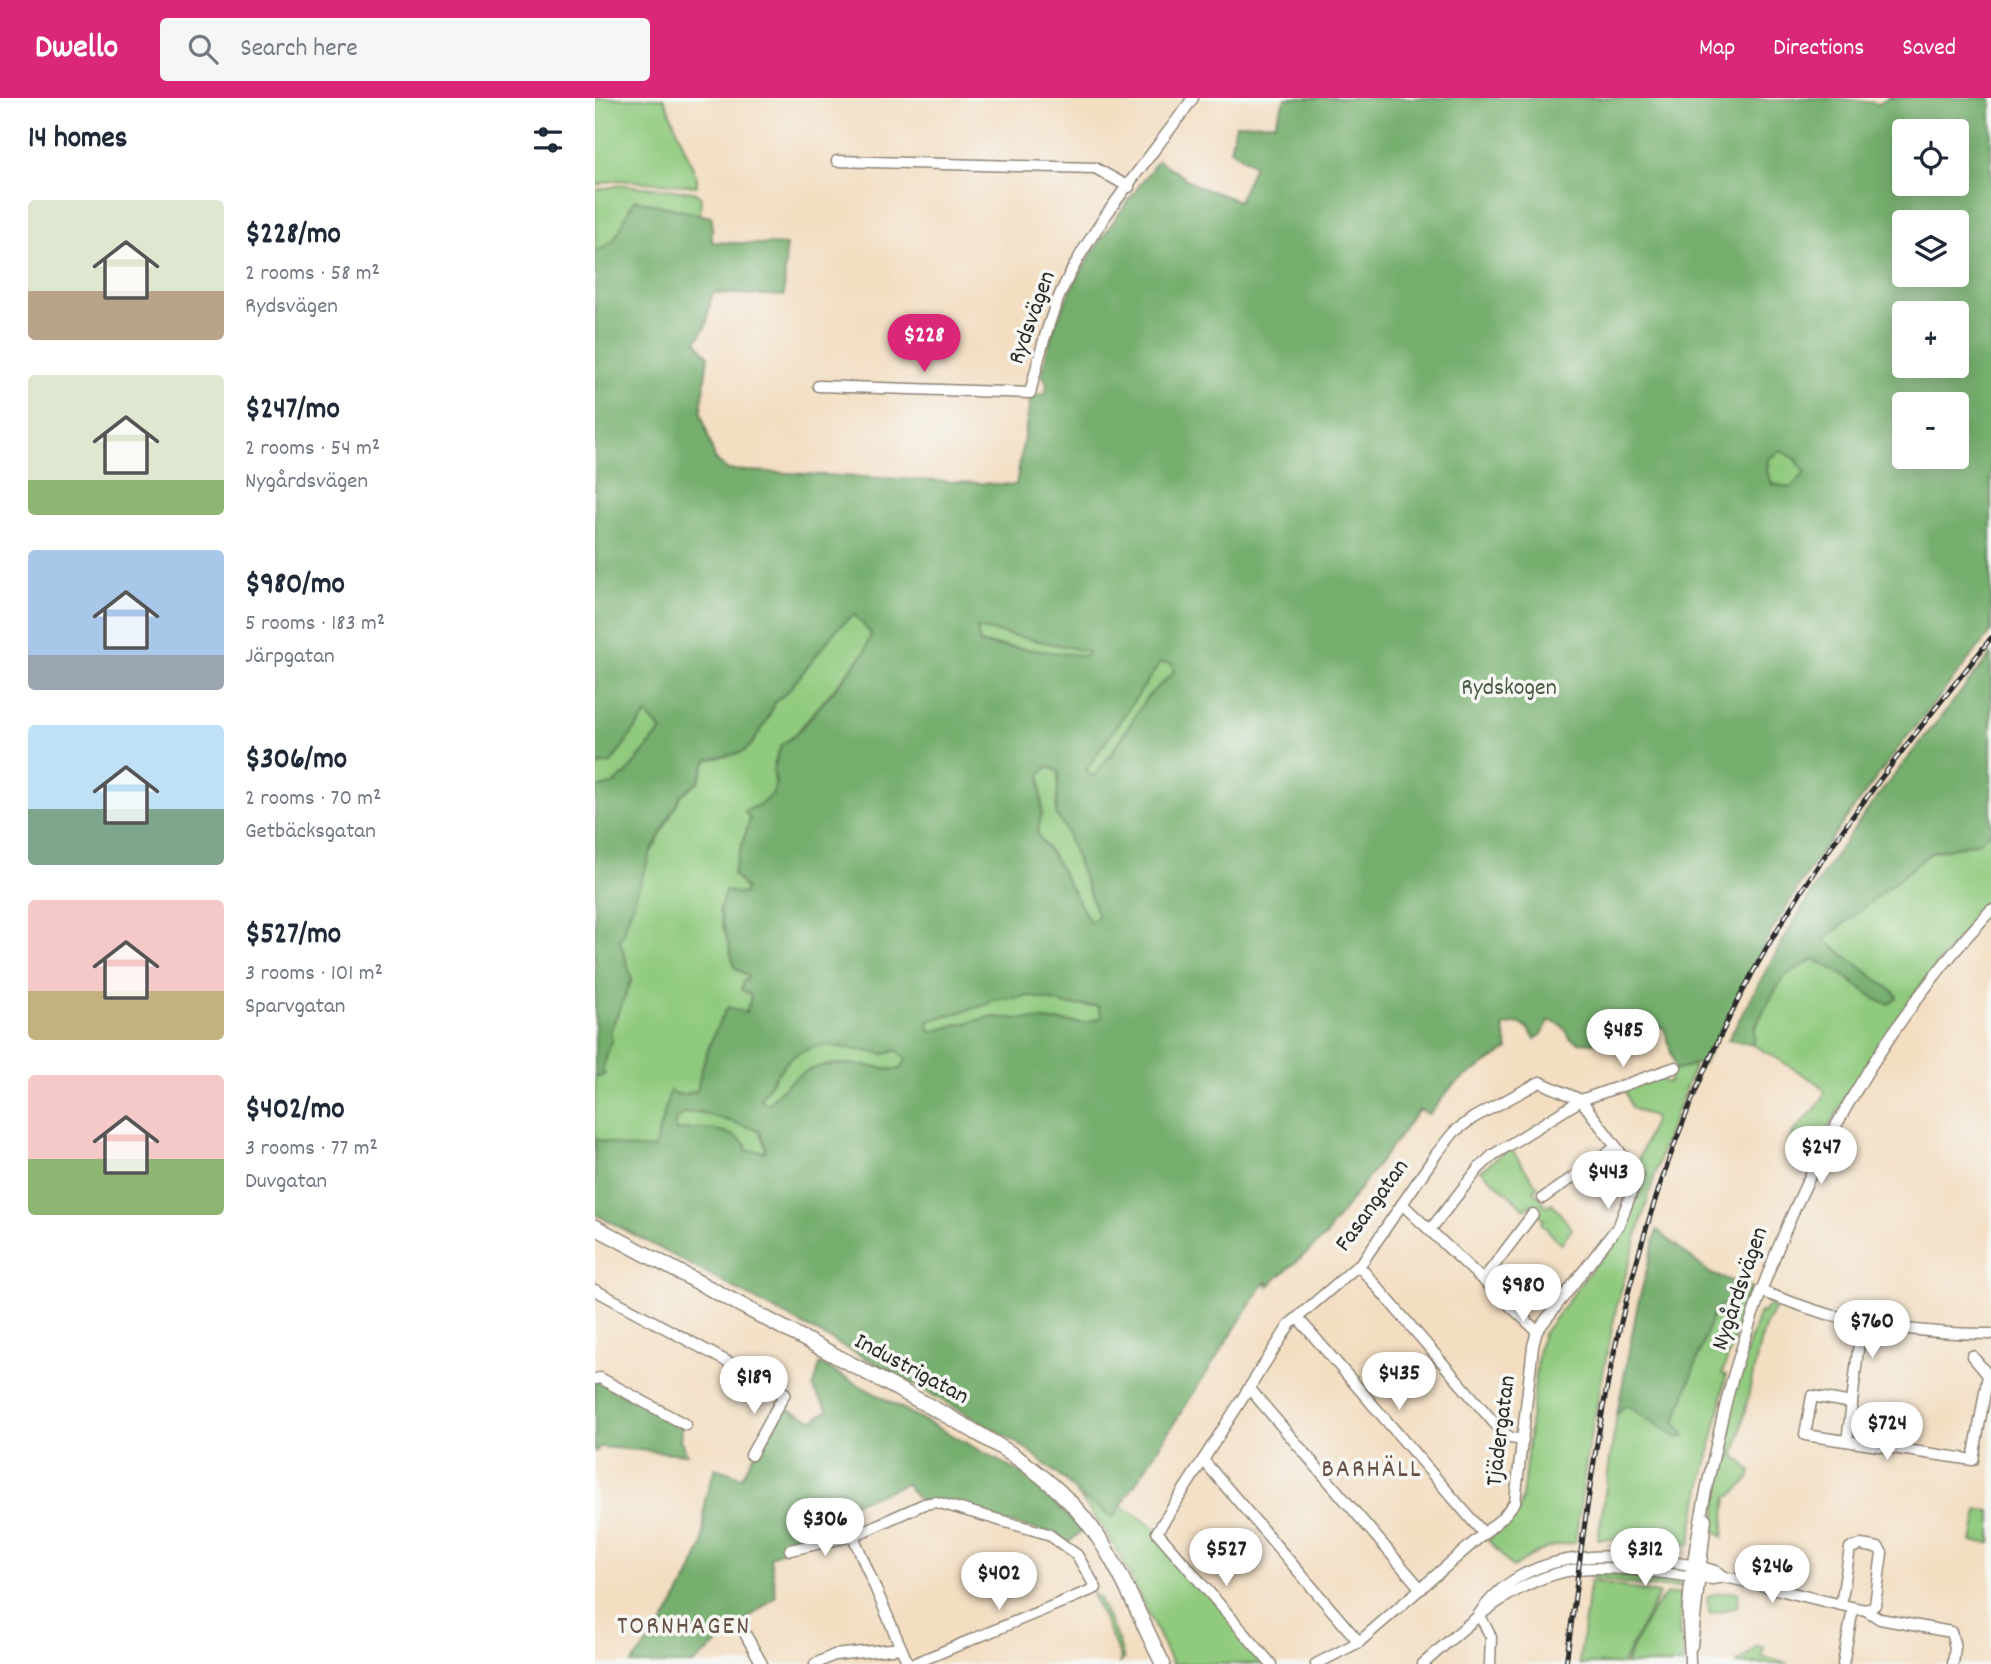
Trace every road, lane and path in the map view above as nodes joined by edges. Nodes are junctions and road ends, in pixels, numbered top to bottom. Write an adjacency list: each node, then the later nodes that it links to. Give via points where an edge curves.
1 (1193, 98): 3 (street, Rydsvägen)
2 (837, 162): 3 (street, via 1095,168)
3 (1129, 187): 4 (street, Rydsvägen, via 1062,290 1030,393)
4 (818, 386)
5 (1991, 910): 17 (street, Nygårdsvägen, via 1895,1029 1861,1082 1800,1193)
6 (1676, 1066): 7 (street)
7 (1581, 1100): 8 (street, Tjädergatan); 10 (street, Fasangatan, via 1540,1082 1473,1118 1449,1137); 13 (street, via 1493,1155)
8 (1616, 1147): 9 (street); 19 (street, Tjädergatan, via 1638,1176 1628,1206 1619,1225)
9 (1543, 1198)
10 (1402, 1204): 13 (street); 14 (street, Fasangatan)
11 (1533, 1214): 15 (street)
12 (595, 1227): 43 (main road, Industrigatan, via 1012,1453 1057,1489 1092,1528)
13 (1430, 1230): 15 (street)
14 (1359, 1266): 18 (street, Fasangatan); 30 (street, via 1502,1432)
15 (1483, 1280): 19 (street)
16 (595, 1290): 32 (street, via 785,1393)
17 (1760, 1291): 20 (street, via 1830,1315 1886,1326); 38 (street, Nygårdsvägen, via 1730,1386 1707,1489)
18 (1297, 1318): 25 (street, Fasangatan); 35 (street)
19 (1537, 1331): 30 (street, Tjädergatan)
20 (1991, 1334)
21 (1859, 1340): 26 (street)
22 (1972, 1356): 23 (street)
23 (1989, 1375): 28 (street)
24 (595, 1379): 27 (street)
25 (1249, 1388): 33 (street, Fasangatan); 39 (street)
26 (1852, 1403): 31 (street); 31 (street, via 1812,1396 1805,1435)
27 (686, 1425)
28 (1978, 1433): 29 (street); 31 (street, via 1973,1460)
29 (1991, 1435)
30 (1523, 1440): 35 (street, Tjädergatan, via 1515,1502)
31 (1847, 1441)
32 (751, 1455)
33 (1203, 1460): 45 (street); 53 (street, Fasangatan, via 1157,1532)
34 (847, 1522): 36 (street)
35 (1484, 1534): 39 (street, Tjädergatan)
36 (853, 1536): 37 (street); 46 (street); 50 (street, via 924,1504 942,1502 1053,1537 1076,1555 1096,1588)
37 (790, 1550)
38 (1697, 1572): 40 (street, via 1718,1572); 42 (street, via 1566,1571 1520,1587); 47 (street, Nygårdsvägen)
39 (1421, 1589): 45 (street, Tjädergatan)
40 (1847, 1606): 41 (street); 41 (street, via 1850,1548 1879,1548 1875,1605); 57 (street)
41 (1866, 1610): 58 (street, via 1880,1619 1951,1632 1955,1647)
42 (1479, 1614): 55 (street); 56 (street, via 1491,1637)
43 (1142, 1624): 51 (main road, Industrigatan); 52 (main road, Industrigatan)
44 (743, 1630): 48 (street)
45 (1359, 1642): 54 (street, Tjädergatan)
46 (901, 1648): 49 (street, via 834,1656); 50 (street)
47 (1690, 1661)
48 (762, 1664)
49 (815, 1664)
50 (911, 1664)
51 (1157, 1664)
52 (1163, 1664)
53 (1271, 1664)
54 (1316, 1664)
55 (1423, 1664)
56 (1490, 1664)
57 (1843, 1664)
58 (1952, 1664)

